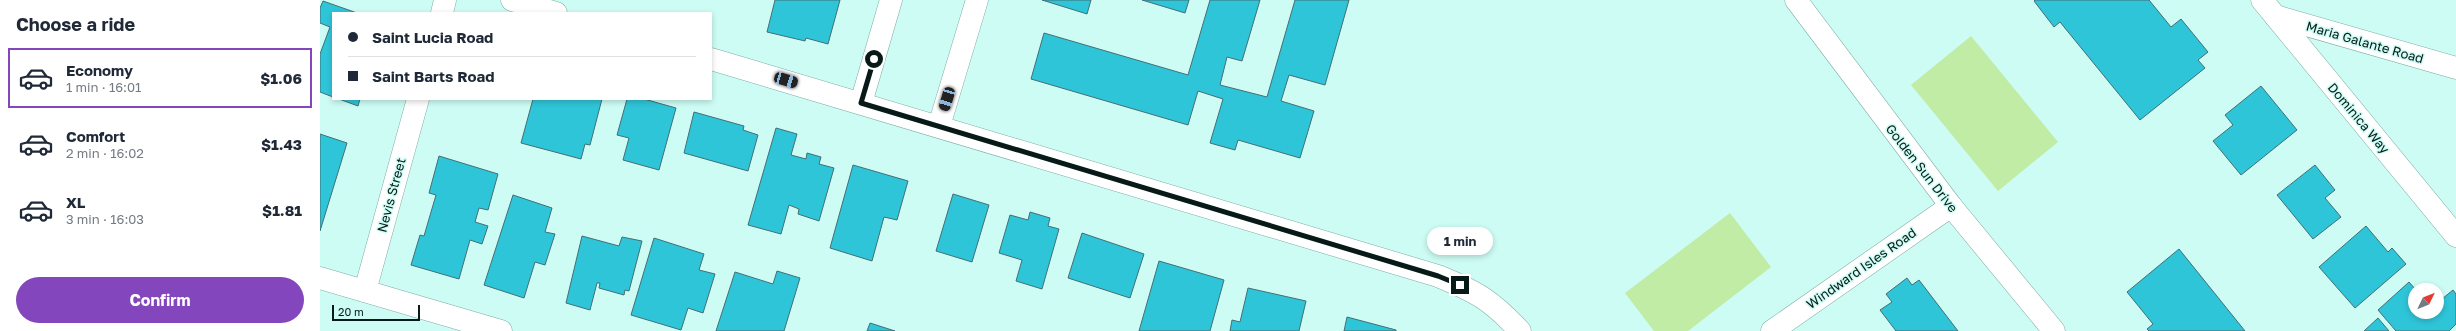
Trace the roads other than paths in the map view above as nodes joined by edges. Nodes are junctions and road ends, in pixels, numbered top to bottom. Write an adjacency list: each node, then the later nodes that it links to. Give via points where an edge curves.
1 (445, 0): 7 (street)
2 (512, 0): 8 (street)
3 (891, 0): 12 (street)
4 (977, 0): 13 (street)
5 (1796, 0): 14 (street, Golden Sun Drive)
6 (2268, 8): 10 (street, Maria Galante Road); 15 (street, Dominica Way)
7 (442, 12)
8 (553, 12)
9 (712, 58): 12 (street)
10 (2456, 68)
11 (418, 100): 17 (street, Nevis Street)
12 (861, 103): 13 (street)
13 (939, 126): 19 (street, via 1438,276 1470,289 1495,304)
14 (1951, 206): 20 (street, Windward Isles Road); 21 (street, Golden Sun Drive)
15 (2456, 236)
16 (320, 278): 17 (street)
17 (365, 291): 18 (street)
18 (501, 331)
19 (1520, 331)
20 (1772, 331)
21 (2054, 331)

